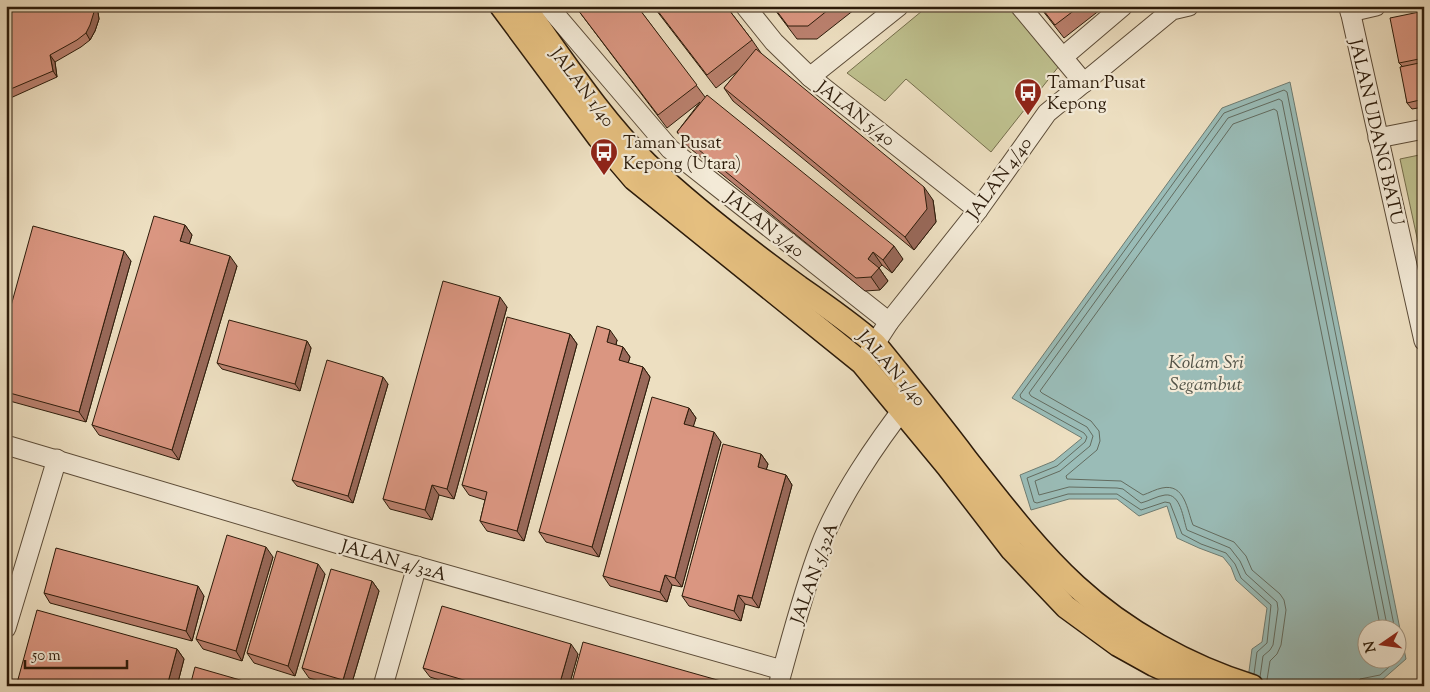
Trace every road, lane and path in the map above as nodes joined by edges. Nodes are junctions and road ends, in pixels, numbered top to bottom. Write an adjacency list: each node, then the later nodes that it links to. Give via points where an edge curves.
1 (501, 6): 20 (main road, JALAN 1/40, via 599,138 634,179)
2 (524, 6): 19 (main road, JALAN 1/40, via 591,99 648,164 701,211)
3 (548, 6): 17 (street, JALAN 3/40, via 670,149)
4 (746, 6): 12 (street, JALAN 5/40, via 774,42)
5 (899, 6): 12 (street)
6 (1020, 6): 11 (street)
7 (1123, 6): 11 (street)
8 (1376, 6): 10 (street)
9 (1177, 7): 13 (street, JALAN 4/40)
10 (1349, 9): 15 (street, JALAN UDANG BATU)
11 (1063, 57): 13 (street)
12 (810, 77): 16 (street, JALAN 5/40)
13 (1084, 83): 16 (street, JALAN 4/40, via 1047,113)
14 (1424, 129): 15 (street)
15 (1378, 138): 18 (street, JALAN UDANG BATU)
16 (978, 210): 17 (street, JALAN 4/40)
17 (889, 322): 19 (street, JALAN 4/40)
18 (1424, 341)
19 (875, 344): 20 (street, JALAN 4/40); 21 (main road, JALAN 1/40)
20 (862, 362): 21 (main road, JALAN 1/40)
21 (909, 402): 26 (street, JALAN 5/32A, via 844,496 820,546); 27 (main road, JALAN 1/40, via 1075,585 1102,608 1165,649)
22 (6, 445): 23 (street, JALAN 4/32A)
23 (57, 459): 24 (street, JALAN 4/32A); 25 (street)
24 (417, 566): 26 (street, JALAN 4/32A); 28 (street)
25 (6, 628)
26 (780, 678)
27 (1198, 679): 29 (main road, JALAN 1/40)
28 (383, 686)
29 (1252, 686)

